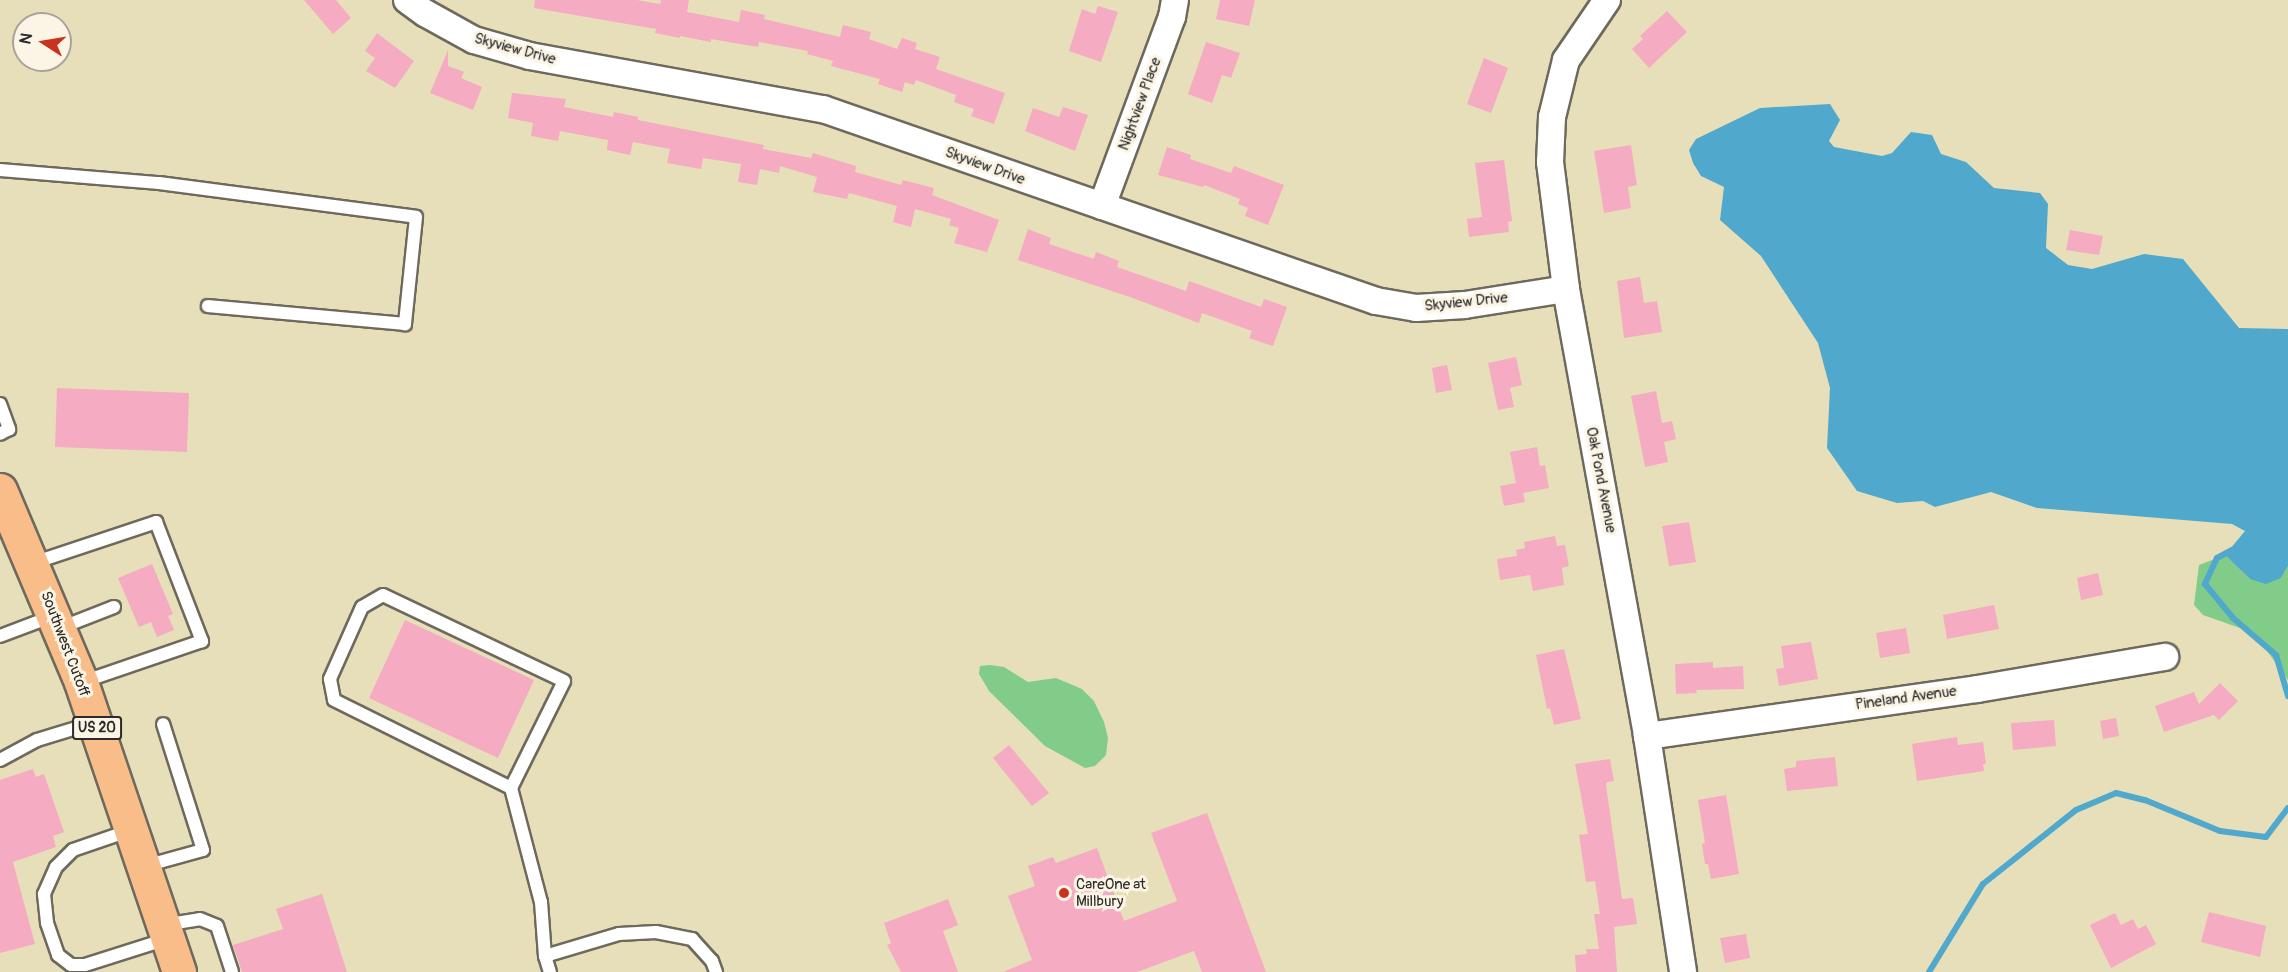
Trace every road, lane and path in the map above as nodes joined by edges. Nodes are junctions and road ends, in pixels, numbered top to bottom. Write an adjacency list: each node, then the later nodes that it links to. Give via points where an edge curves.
1 (407, 0): 5 (street, Skyview Drive, via 474,40 530,56 823,110)
2 (1175, 0): 5 (street, Nightview Place)
3 (1607, 0): 6 (street, Oak Pond Avenue, via 1566,60 1552,117 1551,162)
4 (0, 170): 7 (lane, via 159,183 416,217 405,324)
5 (1102, 206): 6 (street, Skyview Drive, via 1386,303 1416,308 1455,305)
6 (1566, 289): 19 (street, Oak Pond Avenue)
7 (208, 306)
8 (0, 404): 9 (lane, via 9,429)
9 (0, 434)
10 (0, 490): 11 (main road, Southwest Cutoff / US 20)
11 (33, 563): 13 (main road, Southwest Cutoff / US 20); 16 (lane, via 156,522 202,641)
12 (114, 608): 13 (lane)
13 (57, 622): 14 (lane); 16 (main road, Southwest Cutoff / US 20)
14 (0, 636)
15 (2165, 657): 19 (street, Pineland Avenue, via 1977,689)
16 (81, 682): 17 (main road, Southwest Cutoff / US 20)
17 (94, 722): 20 (lane, via 37,740); 22 (main road, Southwest Cutoff / US 20)
18 (163, 724): 23 (lane, via 204,850)
19 (1647, 736): 30 (street, Oak Pond Avenue)
20 (0, 759)
21 (511, 788): 21 (lane, via 334,700 330,679 362,607 383,595 564,681); 25 (lane, via 541,902)
22 (132, 830): 23 (main road, Southwest Cutoff / US 20); 24 (lane, via 73,850 56,867 44,894 50,934 58,955 71,965 85,965)
23 (144, 866): 24 (main road, Southwest Cutoff / US 20)
24 (165, 932): 26 (main road, Southwest Cutoff / US 20); 27 (lane, via 200,919 217,926)
25 (544, 956): 28 (lane); 29 (lane, via 619,934 656,932 692,939)
26 (179, 972)
27 (232, 972)
28 (550, 972)
29 (716, 972)
30 (1683, 972)

